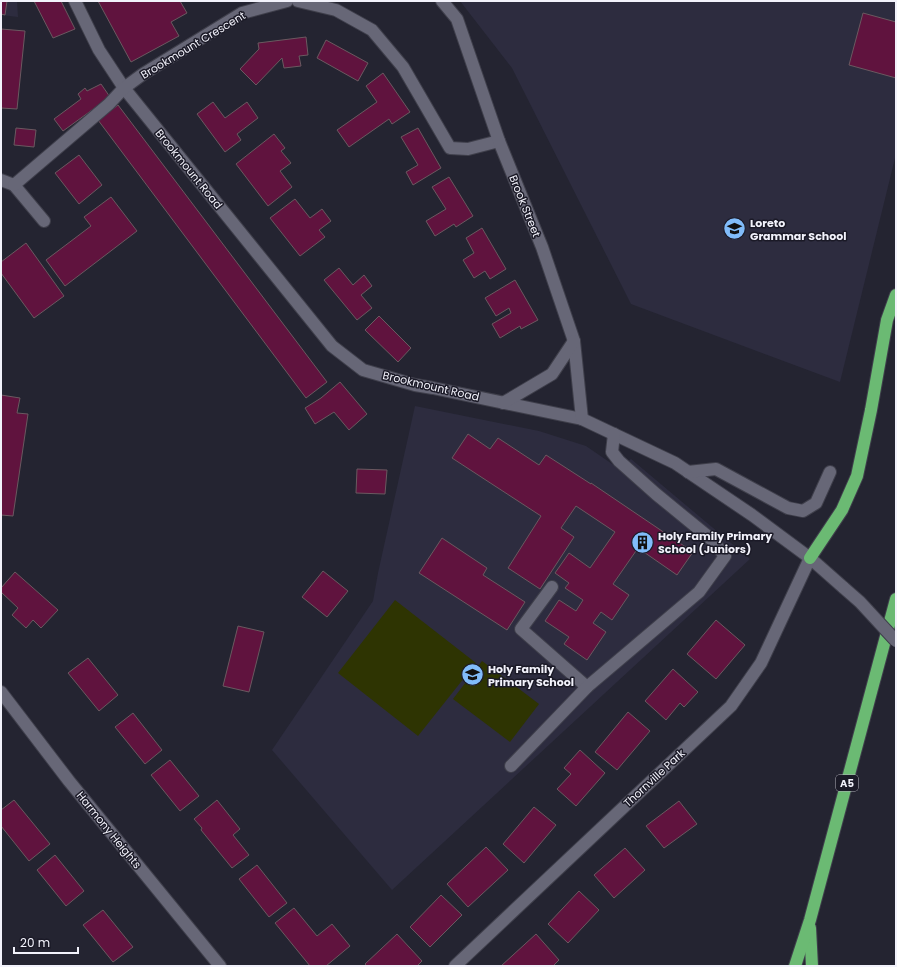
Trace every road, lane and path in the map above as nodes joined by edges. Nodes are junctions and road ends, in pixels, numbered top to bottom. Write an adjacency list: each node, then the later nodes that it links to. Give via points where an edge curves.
1 (75, 1): 5 (street, Brookmount Road, via 99,50)
2 (287, 1): 5 (street, Brookmount Crescent, via 242,13)
3 (298, 1): 6 (street, via 336,10 372,30 403,67 450,148 468,149)
4 (442, 1): 6 (street, Brook Street, via 457,19)
5 (124, 88): 8 (street, Brookmount Crescent, via 109,104); 12 (street, Brookmount Road, via 332,346 363,370 415,385)
6 (499, 141): 11 (street, Brook Street, via 542,247)
7 (1, 180): 8 (street)
8 (14, 185): 9 (street)
9 (44, 221)
10 (896, 295): 17 (highway, via 887,320 857,476 842,510)
11 (574, 341): 12 (street, via 552,374); 13 (street, Brook Street)
12 (502, 403): 13 (street, Brookmount Road)
13 (582, 419): 14 (street, Brookmount Road)
14 (614, 434): 15 (street, Brookmount Road, via 675,463); 21 (street, via 612,452 619,461 711,540 725,556 699,592)
15 (688, 472): 16 (street, via 716,468 788,508 803,511 816,503); 17 (street, Brookmount Road)
16 (830, 472)
17 (810, 558): 20 (street, Brookmount Road, bridge, via 860,602); 26 (street, Thornville Park, via 761,663 731,706)
18 (552, 587): 21 (street, via 521,628)
19 (896, 599): 24 (highway, A5)
20 (896, 641)
21 (586, 687): 23 (street)
22 (1, 692): 25 (street, Harmony Heights, via 69,781)
23 (511, 766)
24 (810, 920): 27 (highway, A5); 28 (highway)
25 (220, 966)
26 (455, 966)
27 (795, 966)
28 (812, 966)

